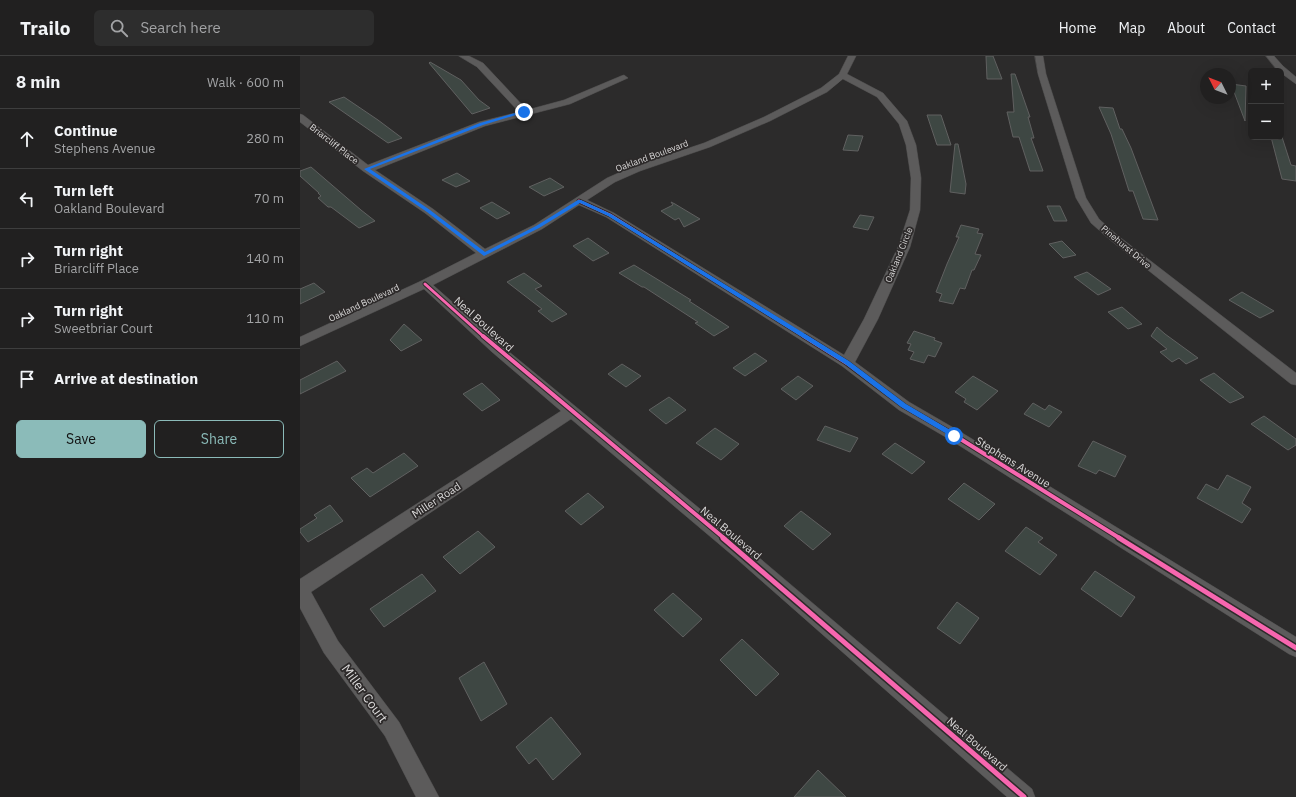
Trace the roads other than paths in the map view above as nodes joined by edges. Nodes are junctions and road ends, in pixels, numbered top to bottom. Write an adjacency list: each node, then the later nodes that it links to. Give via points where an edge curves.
1 (463, 56): 8 (street, via 480,65)
2 (852, 56): 5 (street, Oakland Boulevard)
3 (1039, 56): 16 (street, Pinehurst Drive, via 1042,74 1081,198 1095,221)
4 (1270, 56): 7 (street)
5 (842, 75): 11 (street, Oakland Boulevard, via 824,90 767,119 707,145 636,169 612,180); 15 (street, Oakland Circle, via 880,95 904,123 912,145 916,178 915,210 904,247 871,319)
6 (624, 78): 8 (street, via 567,102)
7 (1296, 81)
8 (524, 112): 10 (street, via 482,124)
9 (300, 117): 10 (street, Briarcliff Place)
10 (366, 169): 12 (street, Briarcliff Place, via 429,211)
11 (579, 201): 12 (street, Oakland Boulevard, via 538,227); 15 (street, Stephens Avenue, via 610,215)
12 (484, 254): 13 (street, Oakland Boulevard)
13 (425, 284): 14 (street, Oakland Boulevard); 17 (street, Neal Boulevard, via 497,349)
14 (300, 342)
15 (847, 363): 19 (street, Stephens Avenue, via 904,406)
16 (1296, 380)
17 (572, 411): 18 (street, Miller Road); 21 (street, Neal Boulevard, via 750,560)
18 (300, 590): 20 (street, Miller Court, via 331,647 392,729)
19 (1296, 648)
20 (428, 797)
21 (1024, 797)

